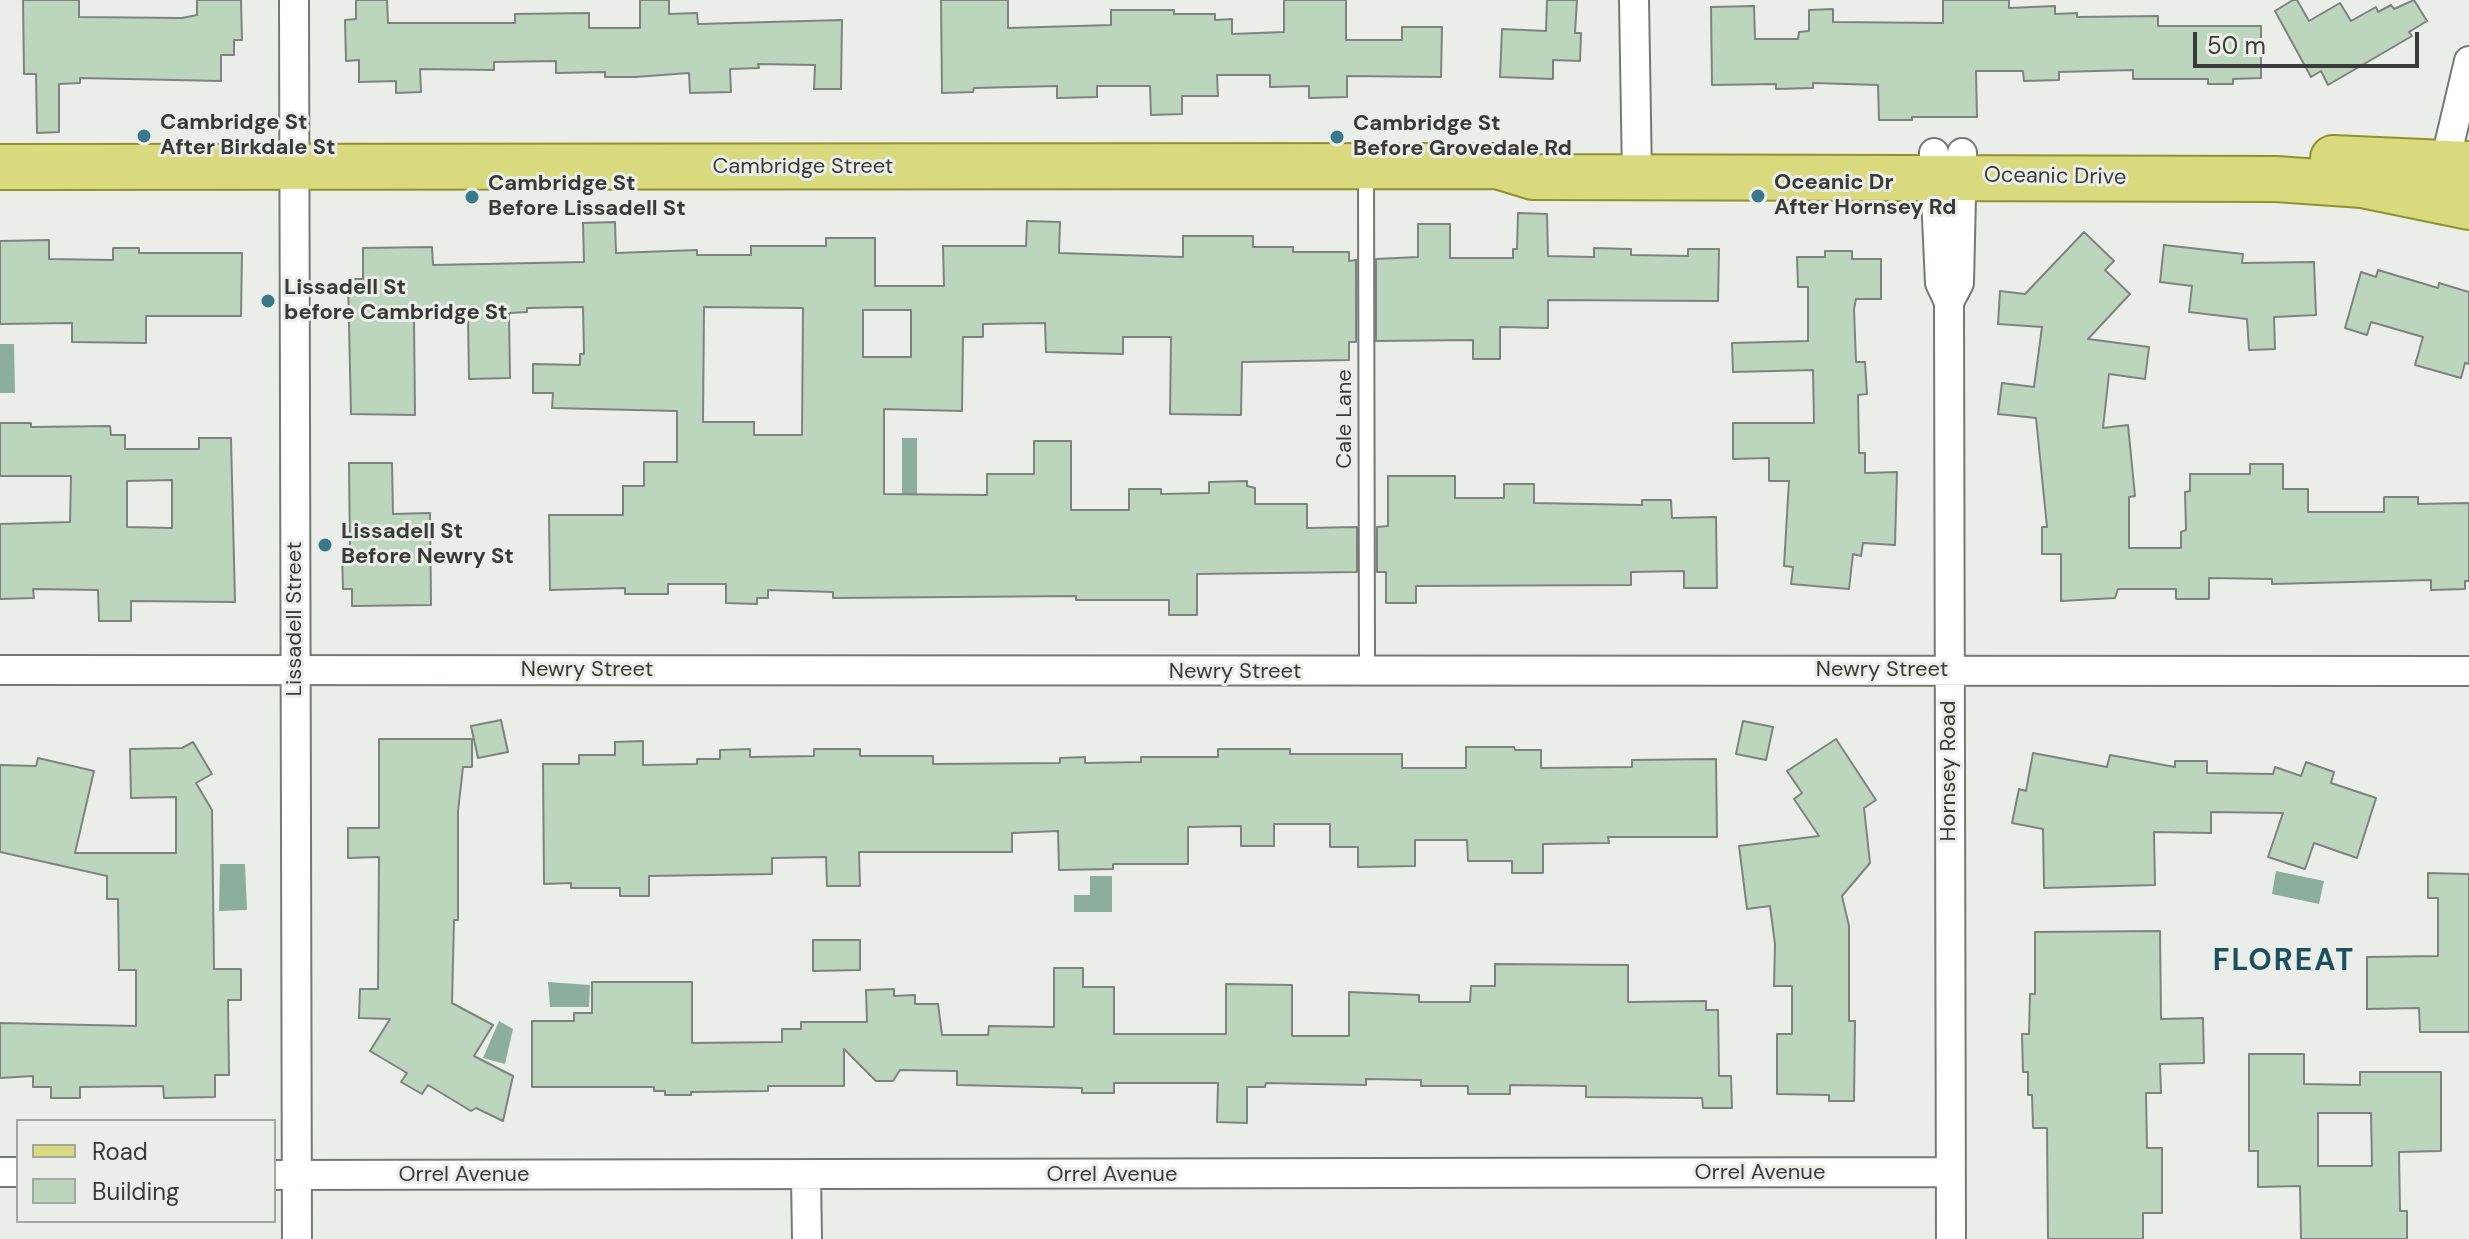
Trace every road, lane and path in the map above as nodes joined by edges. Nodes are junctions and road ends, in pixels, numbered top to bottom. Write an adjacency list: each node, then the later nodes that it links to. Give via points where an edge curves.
1 (294, 0): 8 (street, Lissadell Street)
2 (1634, 0): 5 (street)
3 (2469, 61): 9 (street)
4 (1948, 164): 5 (main road, Oceanic Drive); 9 (main road, Oceanic Drive, via 2362,185); 12 (street, Hornsey Road, via 1959,283 1949,302)
5 (1637, 165): 6 (main road, Oceanic Drive, via 1533,177 1497,166)
6 (1366, 166): 8 (main road, Cambridge Street); 14 (lane, Cale Lane)
7 (0, 167): 8 (main road, Cambridge Street)
8 (294, 168): 10 (street, Lissadell Street)
9 (2455, 183)
10 (295, 669): 11 (street, Newry Street); 14 (street, Newry Street); 16 (street, Lissadell Street)
11 (0, 670)
12 (1948, 670): 13 (street, Newry Street); 14 (street, Newry Street); 15 (street, Hornsey Road)
13 (2469, 671)
14 (1367, 672)
15 (1950, 1172): 17 (street, Orrel Avenue); 20 (street, Hornsey Road)
16 (285, 1175): 17 (street, Orrel Avenue); 18 (street, Lissadell Street)
17 (806, 1176): 19 (street)
18 (297, 1239)
19 (807, 1239)
20 (1951, 1239)

